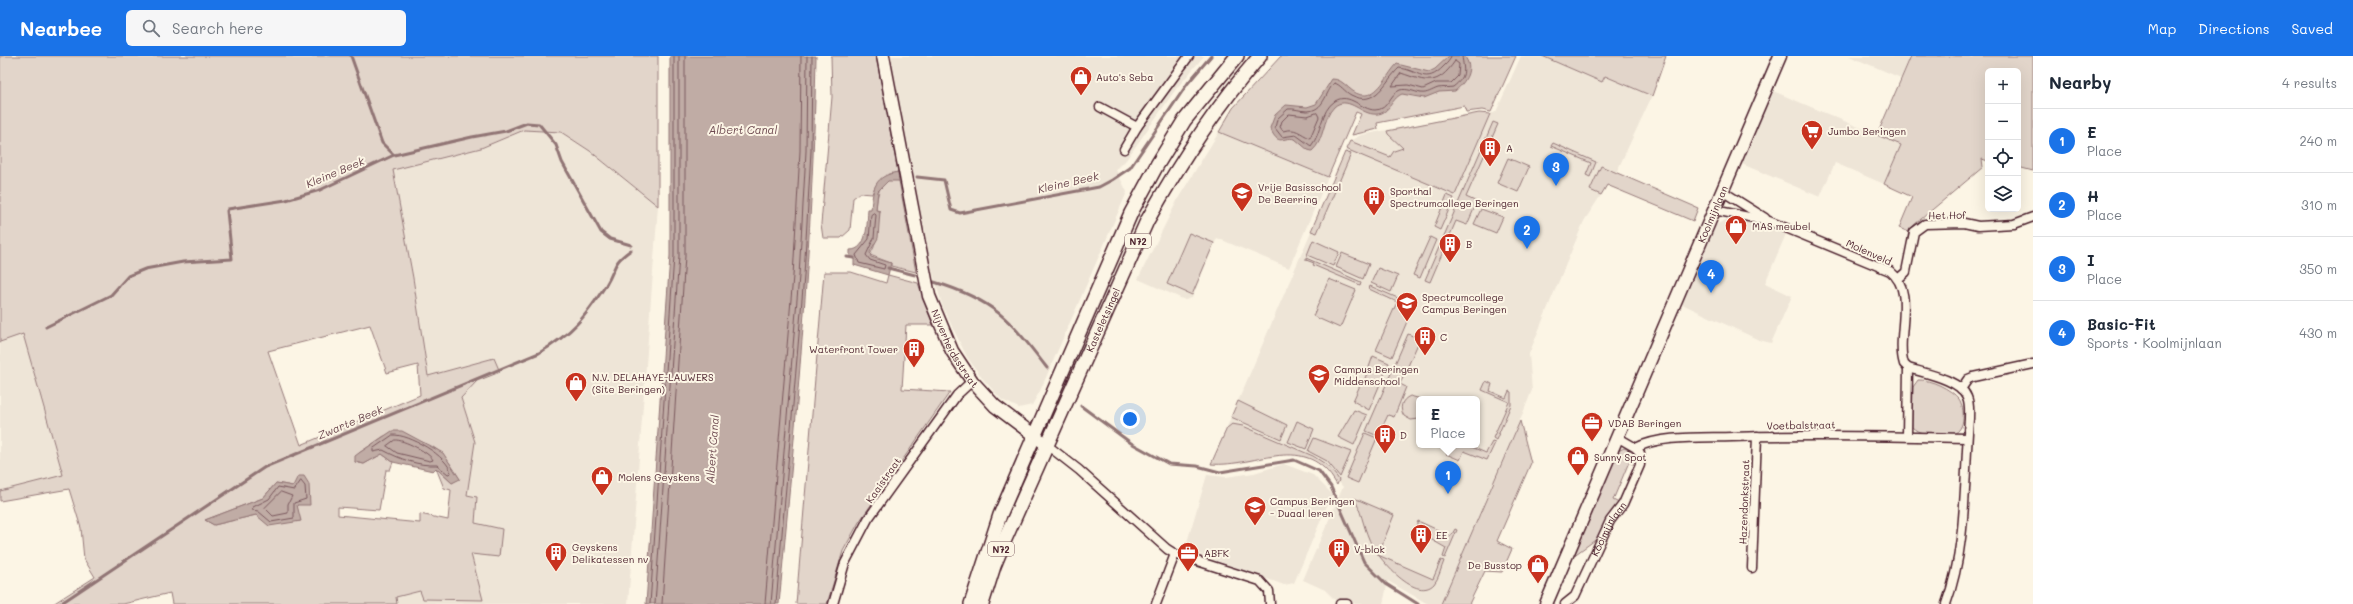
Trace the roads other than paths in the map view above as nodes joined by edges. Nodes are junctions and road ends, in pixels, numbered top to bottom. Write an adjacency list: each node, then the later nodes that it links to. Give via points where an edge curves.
1 (883, 56): 16 (street, Nijverheidsstraat, via 929,296 952,351)
2 (1189, 56): 7 (street)
3 (1237, 56): 18 (main road, Kasteletsingel / N72, via 1184,121 1157,165 1110,258)
4 (1260, 56): 23 (main road, Kasteletsingel / N72, via 1200,132 1151,214)
5 (1780, 56): 9 (street, Koolmijnlaan)
6 (1100, 107): 7 (street)
7 (1137, 128): 8 (street)
8 (1124, 149)
9 (1722, 191): 10 (street, Koolmijnlaan); 12 (street)
10 (1714, 210): 12 (street); 21 (street, Koolmijnlaan)
11 (2033, 217): 13 (street, Het Hof, via 2014,224 1925,224 1914,232 1906,272)
12 (1769, 221): 13 (street, Molenveld, via 1881,267)
13 (1898, 280): 15 (street, via 1903,294 1903,360)
14 (2033, 364): 17 (street, via 1973,377 1968,379)
15 (1908, 368): 17 (street, via 1956,384); 20 (street)
16 (972, 381): 18 (street, Nijverheidsstraat, via 995,406); 27 (street, Kaaistraat, via 957,395 868,520 846,563)
17 (1961, 389): 22 (street, via 1969,404)
18 (1033, 435): 23 (street, Nijverheidsstraat); 28 (main road, Kasteletsingel / N72, via 1000,515)
19 (1757, 436): 20 (street, Voetbalstraat); 24 (street, Voetbalstraat, via 1659,441); 26 (street, Hazendonkstraat)
20 (1907, 436): 22 (street, Voetbalstraat)
21 (1617, 437): 24 (street); 34 (street, Koolmijnlaan)
22 (1967, 438): 36 (street, via 1959,548 1955,575)
23 (1047, 445): 25 (street, Nijverheidsstraat); 29 (main road, Kasteletsingel / N72, via 994,566)
24 (1636, 448): 35 (street, Koolmijnlaan, via 1640,453 1640,465 1623,504 1610,521 1575,596)
25 (1175, 554): 30 (street); 31 (street, via 1260,581 1270,591)
26 (1752, 568)
27 (833, 604)
28 (971, 604)
29 (982, 604)
30 (1156, 604)
31 (1270, 604)
32 (1340, 604): 33 (street)
33 (1347, 604)
34 (1546, 604)
35 (1565, 604)
36 (1946, 604)

